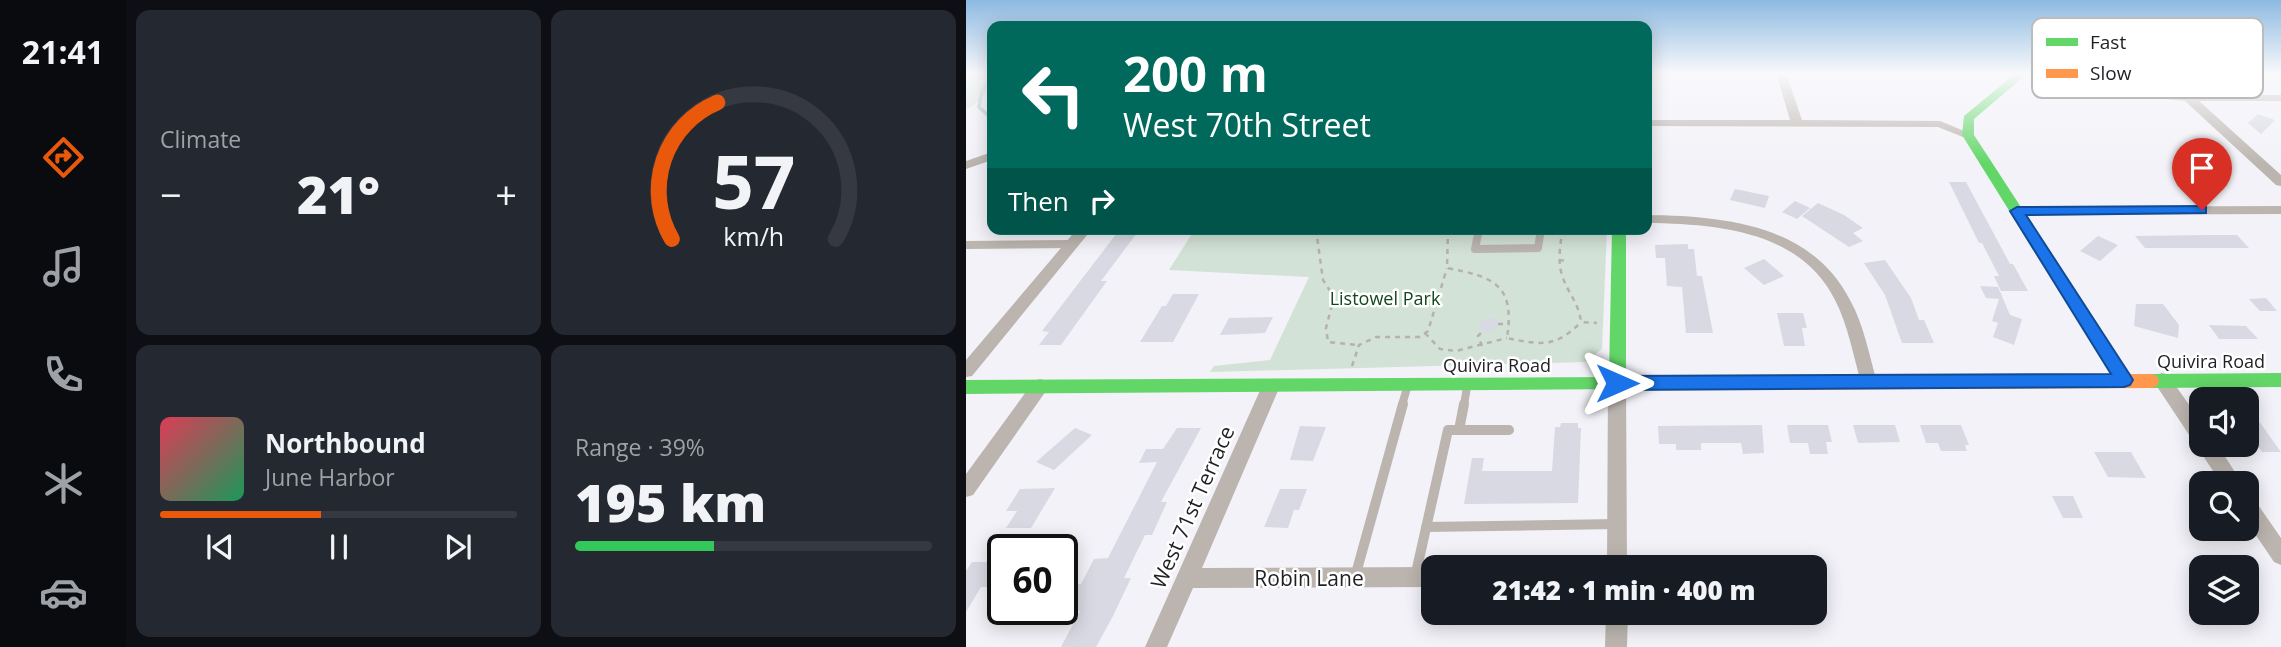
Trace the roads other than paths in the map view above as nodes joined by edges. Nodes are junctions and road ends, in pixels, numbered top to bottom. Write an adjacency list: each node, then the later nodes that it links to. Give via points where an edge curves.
1 (1790, 103): 4 (street)
2 (1993, 103): 6 (main road)
3 (2195, 103): 9 (street)
4 (1797, 122): 5 (street); 6 (street)
5 (1652, 123)
6 (1968, 127): 11 (main road)
7 (987, 158): 8 (street)
8 (966, 165)
9 (2281, 182)
10 (2281, 210): 11 (street)
11 (2017, 211): 20 (main road)
12 (1652, 219): 23 (street, via 1730,223 1779,239 1803,253 1839,292)
13 (1080, 235): 17 (street)
14 (1478, 235): 15 (lane, via 1475,249 1538,248)
15 (1540, 235)
16 (1619, 235): 24 (main road)
17 (1072, 244): 18 (lane); 19 (street)
18 (966, 245)
19 (966, 371)
20 (2124, 380): 21 (main road, Quivira Road); 23 (main road, Quivira Road)
21 (2162, 380): 22 (main road, Quivira Road); 30 (street)
22 (2281, 380)
23 (1869, 382): 24 (main road, Quivira Road)
24 (1617, 383): 25 (main road, Quivira Road); 35 (street)
25 (1467, 384): 26 (main road, Quivira Road); 31 (lane)
26 (1408, 385): 28 (main road, Quivira Road); 40 (lane)
27 (1040, 386): 28 (main road, Quivira Road); 29 (main road, Quivira Road); 33 (street)
28 (1270, 386): 42 (street, West 71st Terrace)
29 (966, 387)
30 (2189, 419)
31 (1459, 430): 32 (lane); 36 (lane, via 1448,430)
32 (1509, 430)
33 (966, 489)
34 (2259, 523): 39 (street)
35 (1617, 524): 36 (lane); 38 (street)
36 (1426, 527): 37 (lane)
37 (1425, 555)
38 (1617, 555)
39 (2281, 555)
40 (1355, 577): 41 (street, Robin Lane); 42 (street, Robin Lane)
41 (1421, 577)
42 (1185, 578): 44 (street, West 71st Terrace)
43 (1616, 625): 45 (street)
44 (1156, 647)
45 (1616, 647)

